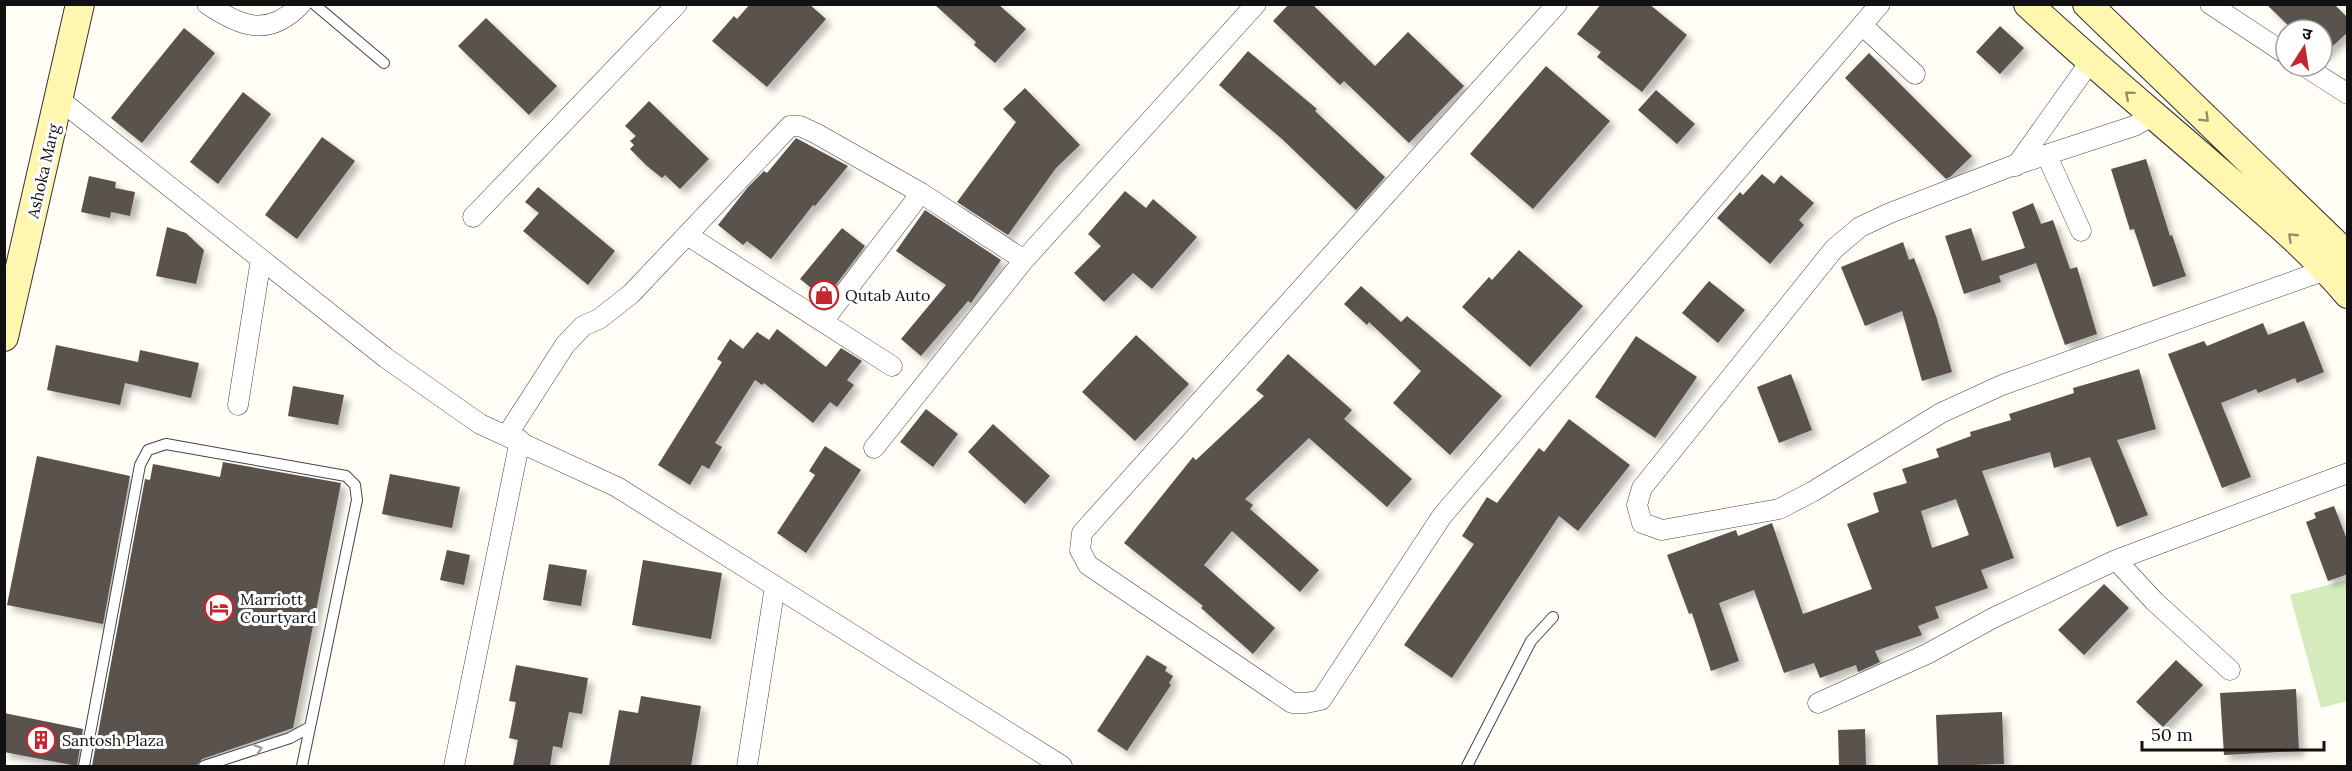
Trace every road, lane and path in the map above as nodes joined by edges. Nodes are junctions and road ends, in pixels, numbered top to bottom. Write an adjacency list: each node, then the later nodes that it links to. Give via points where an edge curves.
1 (80, 4): 19 (street, Ashoka Marg)
2 (207, 4): 3 (street, via 232,21 261,26 287,19)
3 (301, 4)
4 (314, 4): 15 (lane)
5 (677, 4): 24 (street)
6 (1256, 4): 28 (street)
7 (1557, 4): 12 (street, via 1082,533 1080,550 1088,565 1292,703 1321,700 1442,516)
8 (1880, 4): 12 (street)
9 (2028, 4): 14 (street)
10 (2087, 4): 29 (street, one-way to 29)
11 (2210, 4): 13 (street)
12 (1862, 25): 16 (street)
13 (2274, 46)
14 (2090, 62): 20 (street, one-way to 14); 22 (street)
15 (384, 63)
16 (1915, 74)
17 (2323, 78): 18 (street)
18 (2348, 94)
19 (60, 100): 27 (street); 31 (street, Ashoka Marg)
20 (2154, 115): 21 (street, via 2134,126); 29 (street, one-way to 20, via 2278,223)
21 (2047, 156): 22 (street); 25 (street)
22 (2016, 166): 29 (street, via 1890,213 1860,227 1834,249 1642,488 1637,505 1642,523 1662,530 1779,508 1941,413 2002,385)
23 (921, 193): 26 (street, via 817,134 790,126); 28 (street); 30 (street)
24 (473, 217)
25 (2081, 231)
26 (687, 235): 30 (street); 34 (street, via 631,294 599,319 583,326 565,345)
27 (261, 259): 33 (street); 34 (street, via 386,358 480,424)
28 (1024, 260): 35 (street)
29 (2338, 267)
30 (824, 320): 32 (street)
31 (4, 337)
32 (892, 366)
33 (238, 405)
34 (513, 437): 38 (street, via 617,487); 46 (street)
35 (874, 448)
36 (2348, 473): 37 (street)
37 (2116, 560): 40 (street, via 2155,602); 41 (street)
38 (775, 586): 47 (street); 48 (street)
39 (1553, 617): 49 (lane, via 1531,641)
40 (2230, 670)
41 (1818, 703)
42 (310, 727): 43 (lane, via 357,500 355,485 346,476 166,444 148,450 140,465); 44 (lane, one-way to 42, via 290,738); 45 (lane)
43 (84, 766)
44 (204, 766)
45 (302, 766)
46 (454, 766)
47 (747, 766)
48 (1062, 766)
49 (1467, 766)

